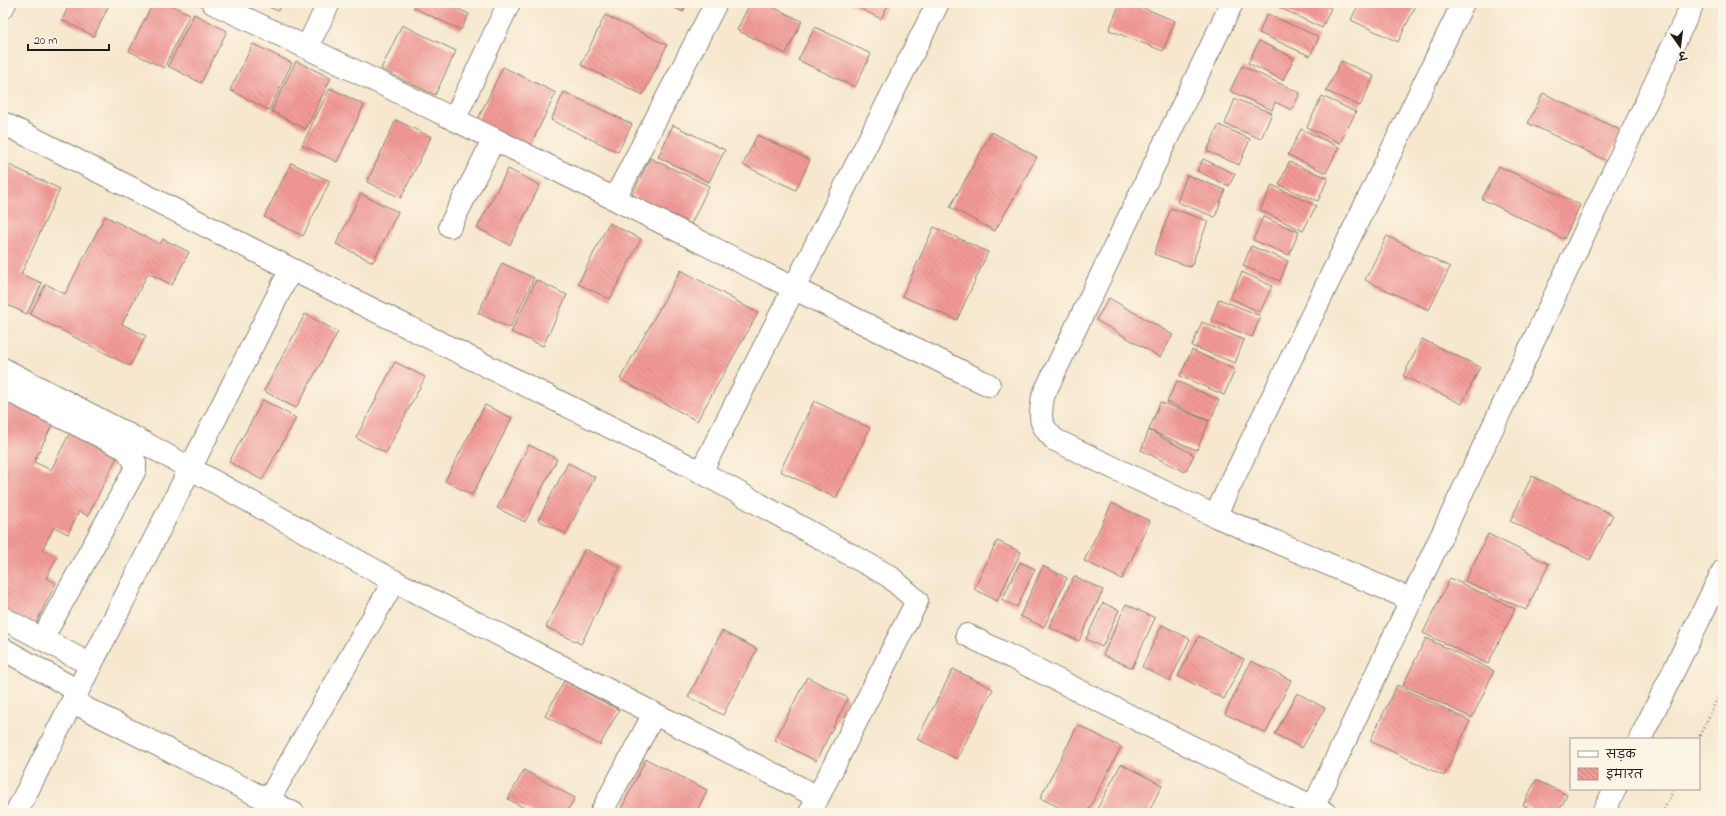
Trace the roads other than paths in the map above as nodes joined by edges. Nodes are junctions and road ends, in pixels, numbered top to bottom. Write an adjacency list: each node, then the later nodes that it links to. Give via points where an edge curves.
1 (5, 3): 10 (street)
2 (213, 3): 11 (street)
3 (329, 3): 11 (street)
4 (509, 3): 12 (street)
5 (716, 3): 15 (street)
6 (938, 3): 18 (street)
7 (1232, 3): 24 (street, via 1043,396 1041,416 1044,429 1055,440)
8 (1462, 3): 24 (street)
9 (1693, 3): 27 (street)
10 (3, 7)
11 (307, 47): 12 (street)
12 (454, 120): 14 (street)
13 (3, 123): 17 (street)
14 (494, 139): 15 (street); 16 (street)
15 (615, 198): 18 (street)
16 (450, 226)
17 (291, 269): 22 (street); 23 (street)
18 (794, 289): 20 (street); 23 (street)
19 (3, 369): 22 (street)
20 (989, 385)
21 (3, 392): 30 (street, via 9,391 126,449 135,462 135,470)
22 (190, 469): 26 (street); 32 (street)
23 (700, 472): 38 (street, via 889,576 917,601)
24 (1216, 516): 27 (street)
25 (1723, 571): 35 (street)
26 (394, 581): 34 (street); 37 (street)
27 (1410, 599): 39 (street)
28 (3, 618): 30 (street)
29 (966, 635): 39 (street)
30 (42, 639): 32 (street)
31 (3, 650): 33 (street)
32 (91, 665): 33 (street)
33 (76, 696): 37 (street); 40 (street)
34 (654, 714): 38 (street); 42 (street)
35 (1640, 738)
36 (1614, 790): 43 (street)
37 (268, 801): 41 (street)
38 (814, 805)
39 (1319, 810)
40 (16, 813)
41 (293, 813)
42 (601, 813)
43 (1603, 813)

